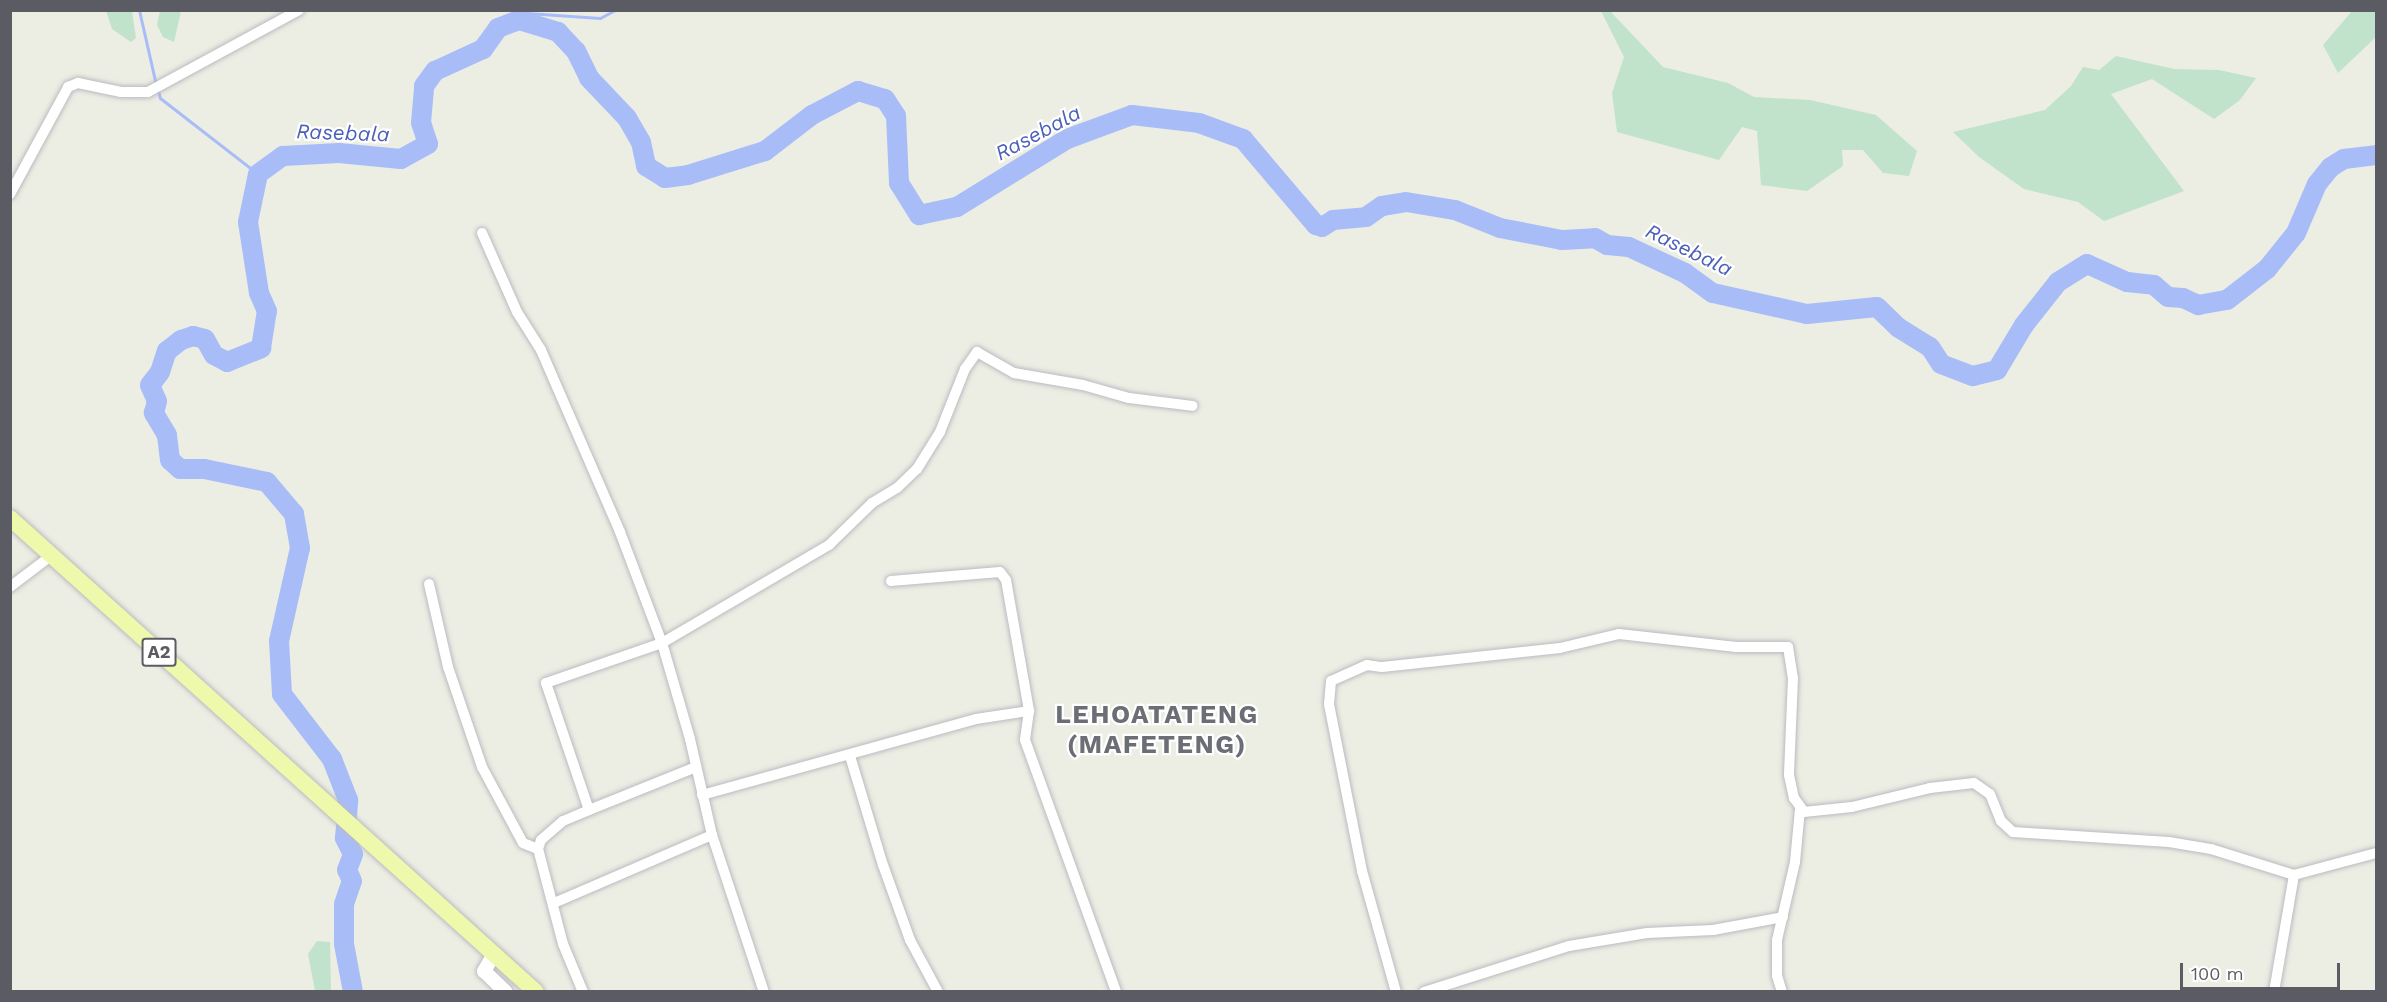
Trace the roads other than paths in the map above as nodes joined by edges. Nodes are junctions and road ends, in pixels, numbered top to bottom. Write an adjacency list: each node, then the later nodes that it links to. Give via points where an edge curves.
1 (299, 10): 2 (street, via 148,92 121,92 78,83 68,87)
2 (10, 194)
3 (482, 233): 10 (street, via 517,312 541,350 608,500)
4 (1193, 406): 10 (street, via 1129,398 1014,373 977,352 965,369 940,432 917,469 897,488 872,503 829,545)
5 (10, 518): 6 (main road, A2)
6 (52, 555): 9 (street); 23 (main road, A2)
7 (891, 581): 11 (street, via 1000,572 1009,587)
8 (429, 584): 18 (street, via 448,667 482,767 523,843)
9 (10, 587)
10 (662, 643): 13 (street); 16 (street, via 546,683)
11 (1029, 711): 12 (street, via 964,722); 29 (street, via 1025,740 1032,767)
12 (850, 756): 14 (street); 28 (street, via 902,918)
13 (696, 767): 14 (street); 16 (street)
14 (702, 795): 17 (street)
15 (1800, 809): 20 (street, via 1809,812 1852,807 1930,788 1974,783 1990,794 2001,821 2013,832 2169,842 2211,849); 22 (street, via 1795,862); 30 (street, via 1789,775 1793,678 1788,647 1736,647 1619,634 1560,648 1522,649 1382,667 1367,665 1346,671 1331,681 1328,690 1338,762 1362,871)
16 (589, 810): 18 (street, via 547,833)
17 (712, 836): 21 (street); 27 (street)
18 (538, 849): 21 (street)
19 (2376, 853): 20 (street)
20 (2294, 874): 33 (street)
21 (554, 903): 26 (street, via 563,944)
22 (1782, 918): 31 (street, via 1569,946); 32 (street, via 1776,961)
23 (494, 954): 24 (street, via 484,971); 25 (main road, A2)
24 (506, 992)
25 (536, 992)
26 (583, 992)
27 (764, 992)
28 (938, 992)
29 (1116, 992)
30 (1396, 992)
31 (1424, 992)
32 (1782, 992)
33 (2274, 992)

